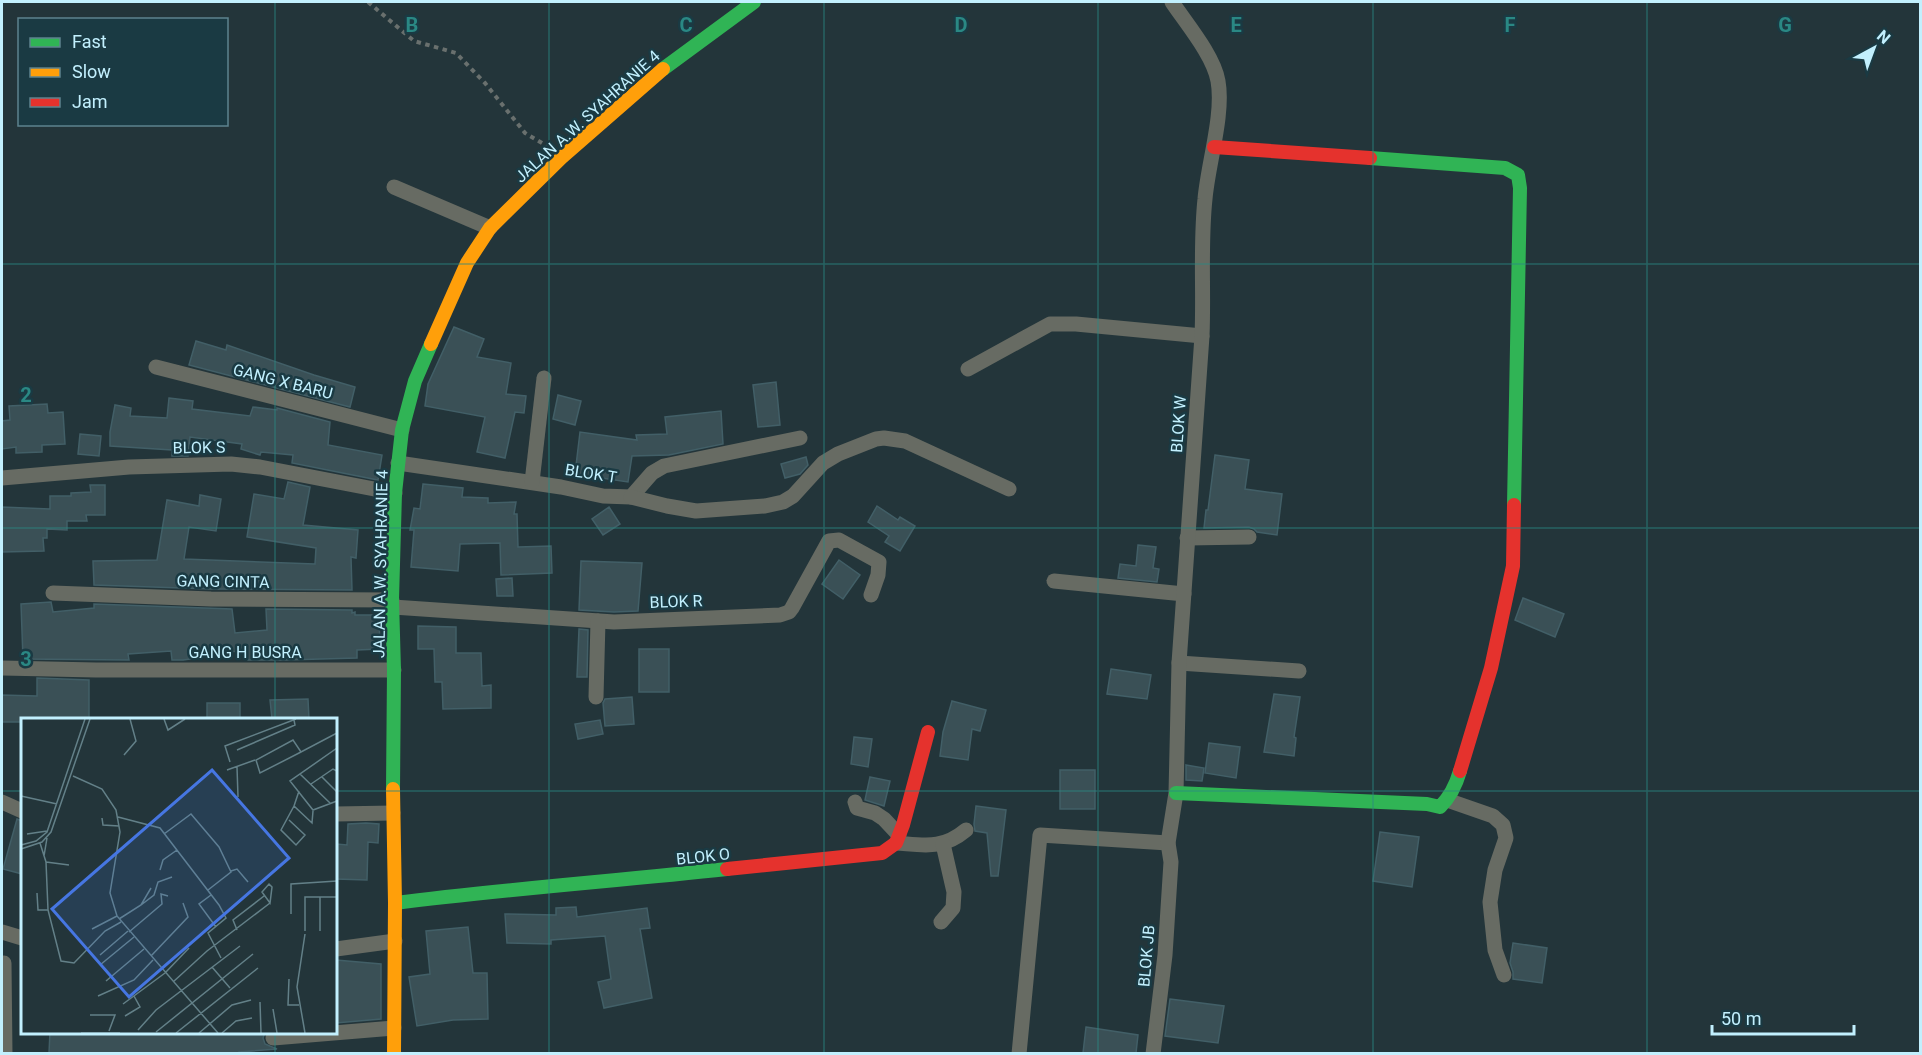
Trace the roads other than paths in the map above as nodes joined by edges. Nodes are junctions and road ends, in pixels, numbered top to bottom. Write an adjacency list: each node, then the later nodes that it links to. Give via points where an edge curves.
1 (754, 2): 5 (street, JALAN A.W. SYAHRANIE 4, via 674,61 561,158)
2 (1172, 2): 3 (street, BLOK W, via 1211,61 1218,80)
3 (1214, 147): 6 (street, BLOK W, via 1202,243); 33 (street, via 1505,168 1518,175 1513,566 1491,668 1457,782)
4 (394, 187): 5 (street)
5 (490, 228): 10 (street, JALAN A.W. SYAHRANIE 4, via 467,263 415,381)
6 (1202, 336): 8 (street, via 1050,324); 19 (street, BLOK W)
7 (156, 367): 10 (street, GANG X BARU)
8 (968, 369)
9 (544, 378): 14 (street)
10 (402, 430): 12 (street, JALAN A.W. SYAHRANIE 4)
11 (800, 438): 17 (street, BLOK T, via 664,466)
12 (398, 463): 14 (street, BLOK T); 16 (street, JALAN A.W. SYAHRANIE 4)
13 (2, 478): 16 (street, BLOK S, via 129,467 231,464)
14 (532, 482): 17 (street, BLOK T, via 603,496)
15 (1009, 489): 17 (street, via 905,441 884,438 823,463 783,502 696,511)
16 (395, 493): 24 (street, JALAN A.W. SYAHRANIE 4)
17 (631, 496)
18 (1249, 537): 19 (street)
19 (1187, 538): 22 (street, BLOK W)
20 (1054, 581): 22 (street)
21 (53, 593): 24 (street, GANG CINTA)
22 (1184, 594): 26 (street, BLOK W)
23 (871, 595): 25 (street, BLOK R, via 879,562 834,539 829,541 789,612)
24 (392, 603): 25 (street, BLOK R); 28 (street, JALAN A.W. SYAHRANIE 4)
25 (598, 621): 30 (street)
26 (1179, 663): 29 (street); 32 (street, BLOK W)
27 (2, 668): 28 (street, GANG H BUSRA)
28 (394, 670): 37 (street, JALAN A.W. SYAHRANIE 4)
29 (1299, 671)
30 (596, 697)
31 (928, 732): 40 (street)
32 (1176, 793): 33 (street, via 1440,807); 41 (street, BLOK W)
33 (1447, 800): 51 (street, via 1493,816 1503,825 1506,838 1490,902 1495,950)
34 (2, 802): 36 (street)
35 (855, 802): 40 (street, via 857,808 884,819)
36 (21, 810)
37 (393, 813): 38 (street); 44 (street, JALAN A.W. SYAHRANIE 4)
38 (338, 814)
39 (966, 830): 42 (street)
40 (897, 839): 42 (street); 44 (street, BLOK O, via 882,853)
41 (1168, 843): 43 (street, BLOK W); 58 (street, via 1040,835)
42 (943, 844): 45 (street, via 954,892 953,908)
43 (1171, 862): 59 (street, BLOK JB)
44 (395, 903): 48 (street, JALAN A.W. SYAHRANIE 4)
45 (941, 922)
46 (2, 932): 47 (street)
47 (21, 938)
48 (395, 941): 49 (street); 52 (street, JALAN A.W. SYAHRANIE 4)
49 (338, 949)
50 (3, 963): 56 (street)
51 (1504, 975)
52 (394, 1028): 53 (street); 57 (street, JALAN A.W. SYAHRANIE 4)
53 (338, 1033)
54 (321, 1034): 55 (street)
55 (273, 1038)
56 (5, 1053)
57 (394, 1053)
58 (1019, 1053)
59 (1153, 1053)

